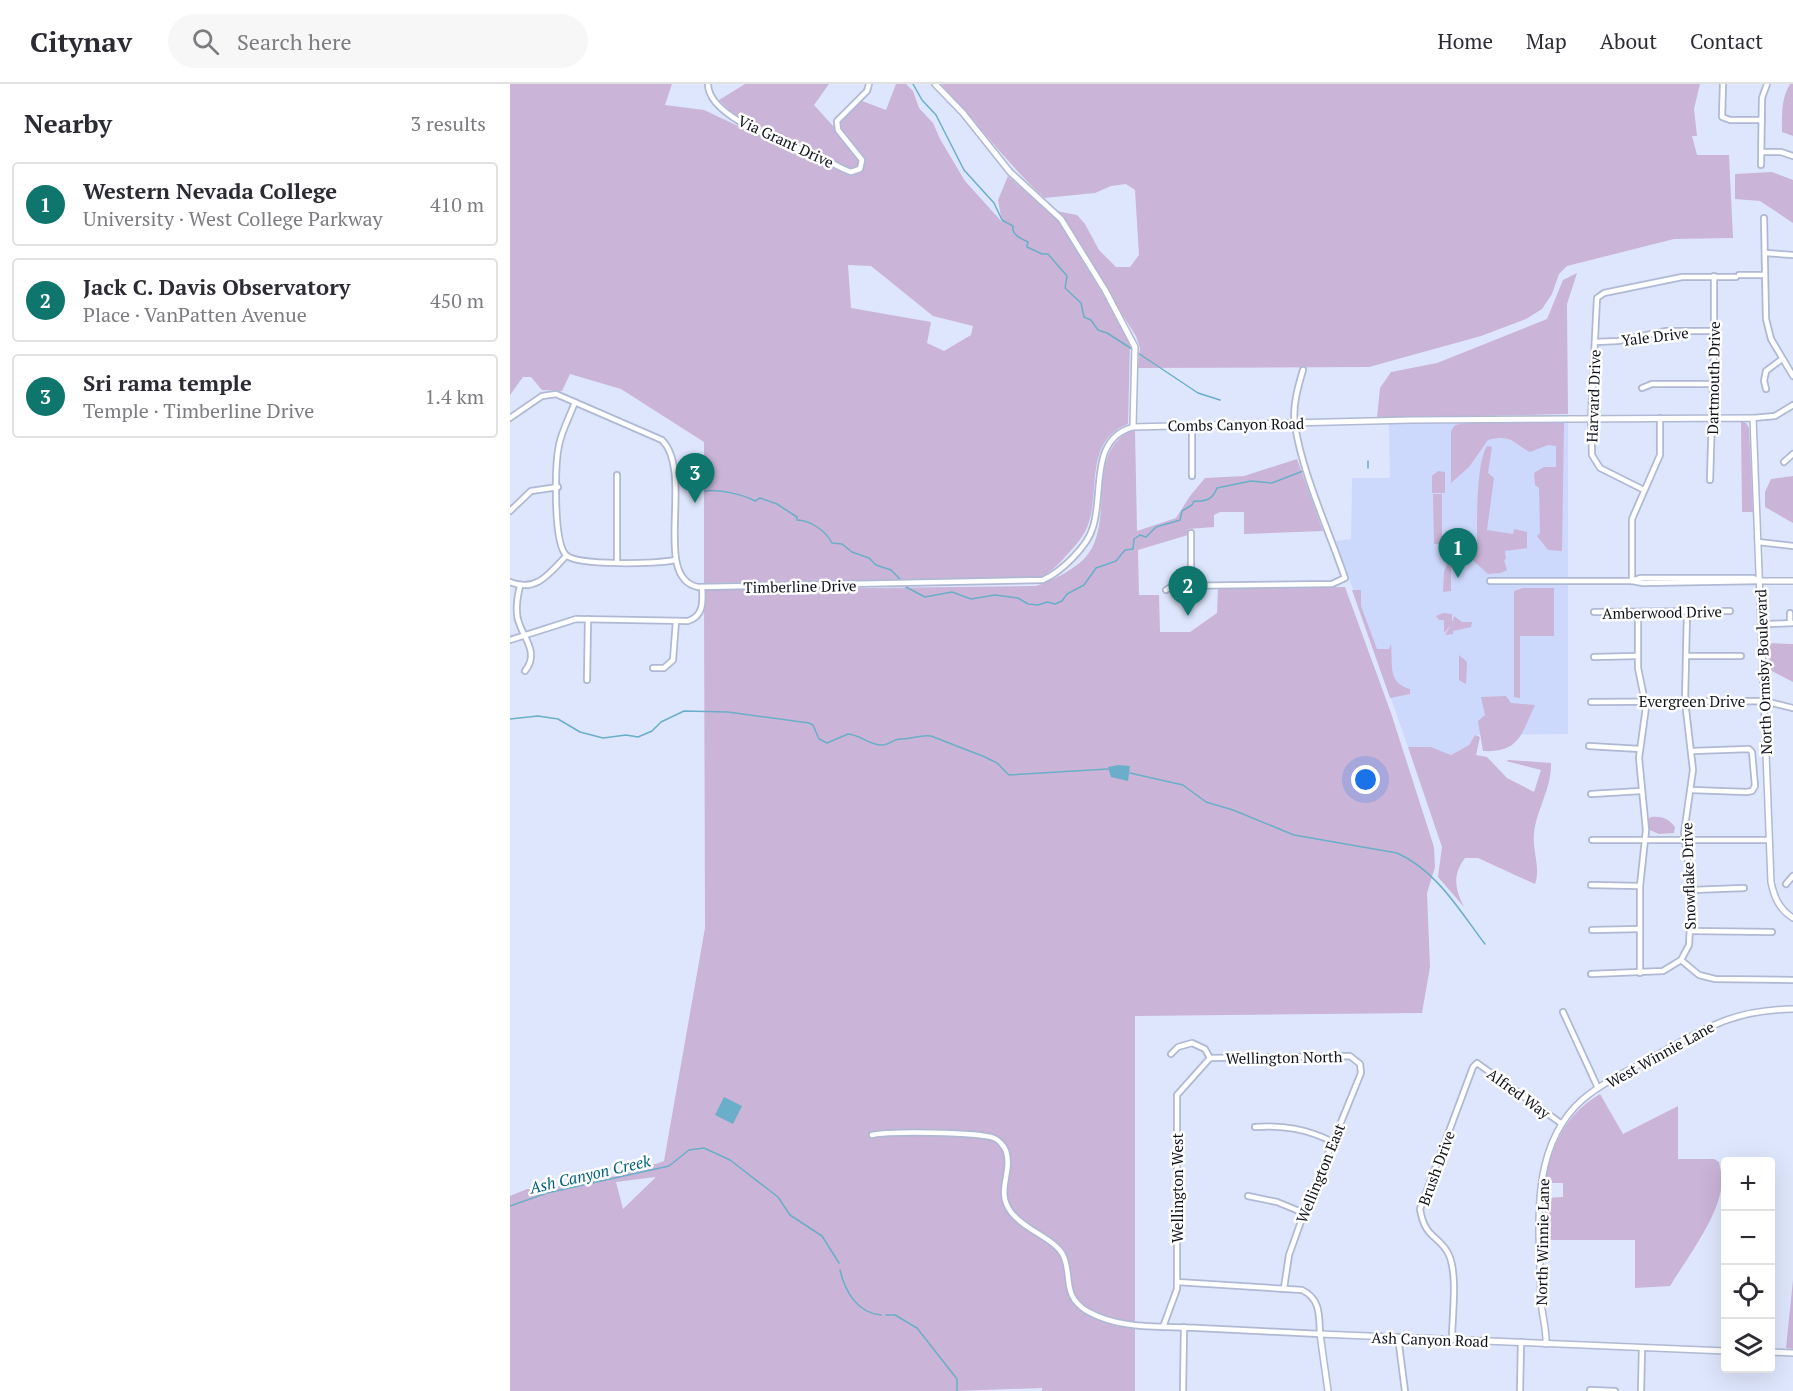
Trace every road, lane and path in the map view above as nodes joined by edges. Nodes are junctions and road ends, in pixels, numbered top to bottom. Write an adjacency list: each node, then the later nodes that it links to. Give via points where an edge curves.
1 (708, 84): 2 (street, Via Grant Drive, via 715,103 750,127 856,172 862,164 838,130 837,121 867,91)
2 (869, 84)
3 (935, 84): 32 (street, via 1010,172 1061,219 1105,290 1135,347)
4 (1722, 84): 6 (street, via 1722,117)
5 (1767, 84): 6 (street, via 1762,98)
6 (1762, 120): 7 (street)
7 (1762, 152): 8 (street); 9 (street)
8 (1793, 156)
9 (1761, 165)
10 (1764, 218): 11 (street)
11 (1765, 253): 12 (street); 13 (street)
12 (1793, 255)
13 (1765, 275): 14 (street); 17 (street, via 1768,329)
14 (1714, 276): 15 (street, Dartmouth Drive); 16 (street, Harvard Drive, via 1682,277 1604,293 1596,298)
15 (1714, 331): 16 (street, Yale Drive, via 1666,332); 20 (street, Dartmouth Drive)
16 (1595, 342): 26 (street, Harvard Drive)
17 (1782, 359): 19 (street); 22 (street, via 1766,370)
18 (1303, 370): 30 (street)
19 (1793, 376)
20 (1712, 384): 21 (street, via 1652,384); 28 (street, Dartmouth Drive)
21 (1642, 388)
22 (1766, 389)
23 (575, 402): 25 (street, via 547,394); 38 (street, via 559,446); 45 (street, via 658,437 672,453)
24 (1793, 405): 29 (street, via 1775,416)
25 (510, 418)
26 (1591, 418): 27 (street, Combs Canyon Road); 30 (street, Combs Canyon Road); 39 (street, Harvard Drive, via 1592,455 1596,464)
27 (1660, 418): 28 (street, Combs Canyon Road); 39 (street, via 1660,455)
28 (1712, 418): 29 (street, Combs Canyon Road); 37 (street, Dartmouth Drive)
29 (1752, 418): 42 (street, North Ormsby Boulevard)
30 (1295, 423): 31 (street, Combs Canyon Road); 53 (street, via 1345,578 1320,585)
31 (1192, 426): 32 (street, Combs Canyon Road); 36 (street)
32 (1134, 427): 54 (street, Timberline Drive, via 1115,436 1108,447 1091,533 1064,564 1043,580)
33 (1793, 454): 34 (street)
34 (1784, 462)
35 (617, 475): 46 (street)
36 (1192, 476)
37 (1710, 480)
38 (558, 487): 40 (street, via 531,491); 44 (street, via 558,538)
39 (1644, 490): 48 (street, via 1632,519)
40 (510, 511)
41 (1191, 533): 53 (street)
42 (1758, 542): 43 (street); 49 (street, North Ormsby Boulevard)
43 (1793, 546)
44 (567, 556): 46 (street); 52 (street, via 538,583)
45 (675, 560): 46 (street); 54 (street, via 682,579 691,586)
46 (617, 562)
47 (1490, 581): 48 (street)
48 (1632, 581): 49 (street)
49 (1760, 581): 50 (street); 64 (street, North Ormsby Boulevard)
50 (1793, 581)
51 (510, 582): 52 (street)
52 (520, 586): 65 (street, via 517,614)
53 (1191, 586): 55 (street, via 1172,586)
54 (702, 587): 62 (street, via 699,614 695,619)
55 (1166, 591)
56 (1730, 611): 58 (street, Amberwood Drive)
57 (1594, 612): 59 (street, Amberwood Drive)
58 (1687, 612): 59 (street, Amberwood Drive); 68 (street, Snowflake Drive)
59 (1638, 613): 67 (street)
60 (1790, 613): 63 (street)
61 (588, 619): 62 (street); 65 (street, via 566,621); 73 (street)
62 (676, 621): 71 (street, via 673,660 664,668)
63 (1791, 623): 64 (street)
64 (1766, 624): 76 (street, North Ormsby Boulevard)
65 (525, 635): 66 (street); 72 (street, via 531,657)
66 (510, 640)
67 (1637, 656): 70 (street); 74 (street)
68 (1687, 656): 69 (street); 75 (street, Snowflake Drive)
69 (1741, 656)
70 (1594, 657)
71 (653, 668)
72 (525, 671)
73 (587, 680)
74 (1646, 701): 75 (street, Evergreen Drive); 77 (street, Evergreen Drive); 80 (street)
75 (1685, 701): 76 (street, Evergreen Drive); 81 (street, Snowflake Drive)
76 (1764, 701): 78 (street, Evergreen Drive); 88 (street, North Ormsby Boulevard)
77 (1591, 702)
78 (1793, 708)
79 (1589, 746): 80 (street)
80 (1641, 749): 83 (street)
81 (1692, 751): 82 (street, Snowflake Drive); 82 (street, via 1749,748 1755,786 1747,792)
82 (1691, 790): 87 (street, Snowflake Drive)
83 (1641, 791): 84 (street); 86 (street)
84 (1591, 794)
85 (1592, 840): 86 (street)
86 (1645, 840): 87 (street); 92 (street)
87 (1684, 840): 88 (street); 94 (street, Snowflake Drive)
88 (1769, 840): 95 (street, North Ormsby Boulevard, via 1773,894 1781,909)
89 (1793, 876): 90 (street)
90 (1786, 884)
91 (1591, 885): 92 (street)
92 (1640, 886): 96 (street)
93 (1744, 888): 94 (street)
94 (1692, 890): 98 (street, Snowflake Drive)
95 (1793, 918)
96 (1640, 929): 97 (street); 101 (street)
97 (1592, 930)
98 (1692, 931): 99 (street); 100 (street, Snowflake Drive)
99 (1772, 932)
100 (1681, 960): 101 (street, via 1663,971); 103 (street, via 1699,975 1715,980)
101 (1640, 973): 102 (street)
102 (1591, 974)
103 (1793, 980)
104 (1793, 1009): 110 (street, West Winnie Lane, via 1764,1010 1723,1020)
105 (1563, 1012): 110 (street)
106 (1171, 1054): 107 (street, via 1192,1043 1205,1049)
107 (1209, 1058): 108 (street, Wellington North, via 1350,1056); 117 (street, Wellington West, via 1177,1095)
108 (1358, 1060): 114 (street, Wellington East, via 1360,1073)
109 (1477, 1063): 111 (street, Alfred Way); 123 (street, Brush Drive, via 1420,1209 1422,1225 1444,1248 1452,1267)
110 (1599, 1088): 111 (street, North Winnie Lane, via 1575,1107)
111 (1562, 1124): 125 (street, North Winnie Lane, via 1549,1149 1541,1179 1541,1311)
112 (1255, 1127): 114 (street, via 1278,1125 1305,1130)
113 (872, 1135): 119 (street, Ash Canyon Road, via 924,1133 999,1141 1007,1155 1003,1193 1006,1204 1024,1226 1062,1253 1068,1285 1076,1302 1099,1317)
114 (1333, 1142): 116 (street, Wellington East)
115 (1248, 1197): 116 (street, via 1277,1202)
116 (1304, 1213): 118 (street, Wellington East, via 1289,1255)
117 (1177, 1282): 118 (street); 119 (street, Wellington West)
118 (1284, 1288): 121 (street, via 1302,1290 1314,1298)
119 (1163, 1327): 120 (street, Ash Canyon Road)
120 (1184, 1328): 121 (street, Ash Canyon Road); 131 (street)
121 (1320, 1334): 122 (street, Ash Canyon Road); 132 (street)
122 (1398, 1337): 123 (street, Ash Canyon Road); 133 (street)
123 (1452, 1339): 124 (street, Ash Canyon Road)
124 (1521, 1342): 125 (street, Ash Canyon Road); 134 (street)
125 (1546, 1344): 126 (street, Ash Canyon Road)
126 (1642, 1348): 127 (street, Ash Canyon Road); 136 (street)
127 (1721, 1351)
128 (1775, 1352): 129 (street)
129 (1793, 1353)
130 (1590, 1390): 135 (street)
131 (1183, 1391)
132 (1328, 1391)
133 (1405, 1391)
134 (1520, 1391)
135 (1615, 1391)
136 (1641, 1391)

